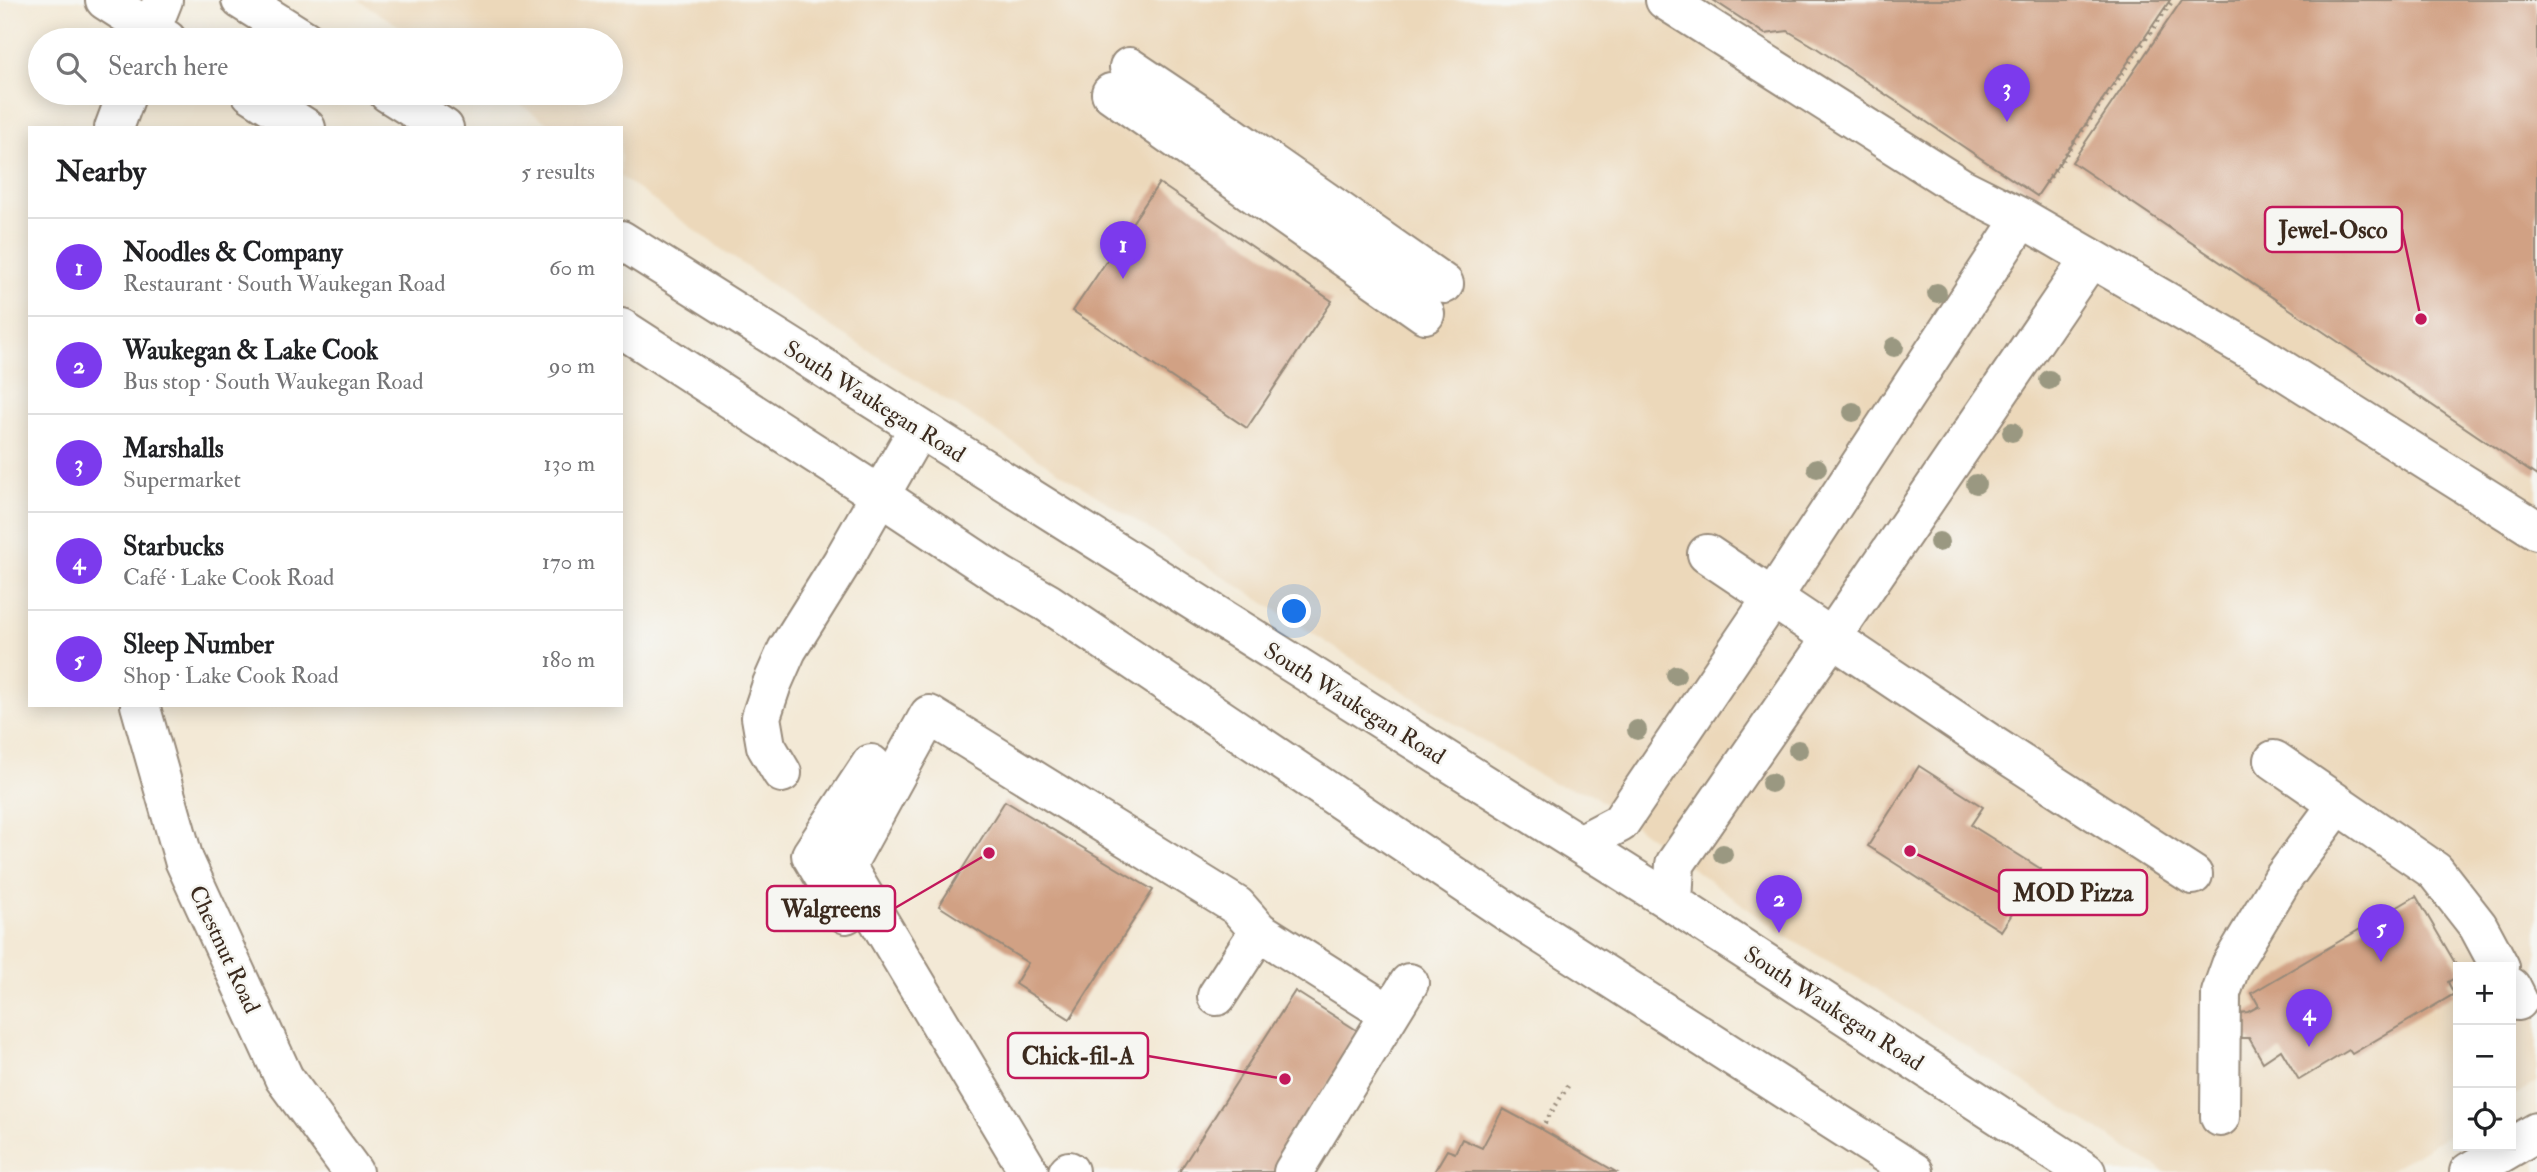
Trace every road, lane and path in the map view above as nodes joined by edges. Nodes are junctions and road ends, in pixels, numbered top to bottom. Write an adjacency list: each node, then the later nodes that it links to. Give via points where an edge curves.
1 (105, 0): 6 (main road)
2 (181, 0): 6 (main road)
3 (241, 0): 7 (main road)
4 (1665, 0): 15 (main road, via 1962,188)
5 (2173, 0): 15 (path)
6 (157, 28)
7 (286, 28)
8 (1120, 80): 18 (main road, via 1229,134)
9 (123, 105): 12 (main road)
10 (270, 105): 13 (main road)
11 (407, 105): 14 (main road)
12 (115, 126)
13 (303, 126)
14 (441, 126)
15 (2022, 218): 17 (main road); 24 (main road)
16 (623, 241): 20 (main road, South Waukegan Road)
17 (2090, 259): 22 (main road, via 2259,355); 25 (main road)
18 (1435, 299)
19 (623, 329): 21 (main road)
20 (918, 429): 21 (main road); 31 (main road, South Waukegan Road)
21 (879, 494): 29 (main road, via 787,650 772,684 761,717 766,746); 45 (main road, via 1515,918)
22 (2537, 530)
23 (1707, 554): 24 (main road)
24 (1773, 597): 25 (main road); 31 (main road, via 1620,823)
25 (1832, 637): 32 (main road); 33 (main road, via 1675,864)
26 (141, 707): 41 (main road, Chestnut Road, via 184,860 284,1078)
27 (2274, 760): 30 (main road)
28 (871, 764): 42 (main road, via 811,855)
29 (782, 773)
30 (2338, 804): 35 (main road, via 2435,871 2478,926); 38 (main road, via 2284,877 2231,965 2221,993)
31 (1580, 844): 33 (main road, South Waukegan Road)
32 (2193, 875)
33 (1673, 903): 46 (main road, South Waukegan Road)
34 (1259, 932): 36 (main road); 43 (main road, via 1237,906 929,715 846,866); 44 (main road, via 1399,999)
35 (2497, 962)
36 (1217, 996)
37 (1568, 1086): 39 (path)
38 (2220, 1117)
39 (1541, 1129)
40 (2537, 1132): 47 (main road)
41 (353, 1172)
42 (998, 1172)
43 (1029, 1172)
44 (1293, 1172)
45 (1914, 1172)
46 (2086, 1172)
47 (2469, 1172)

